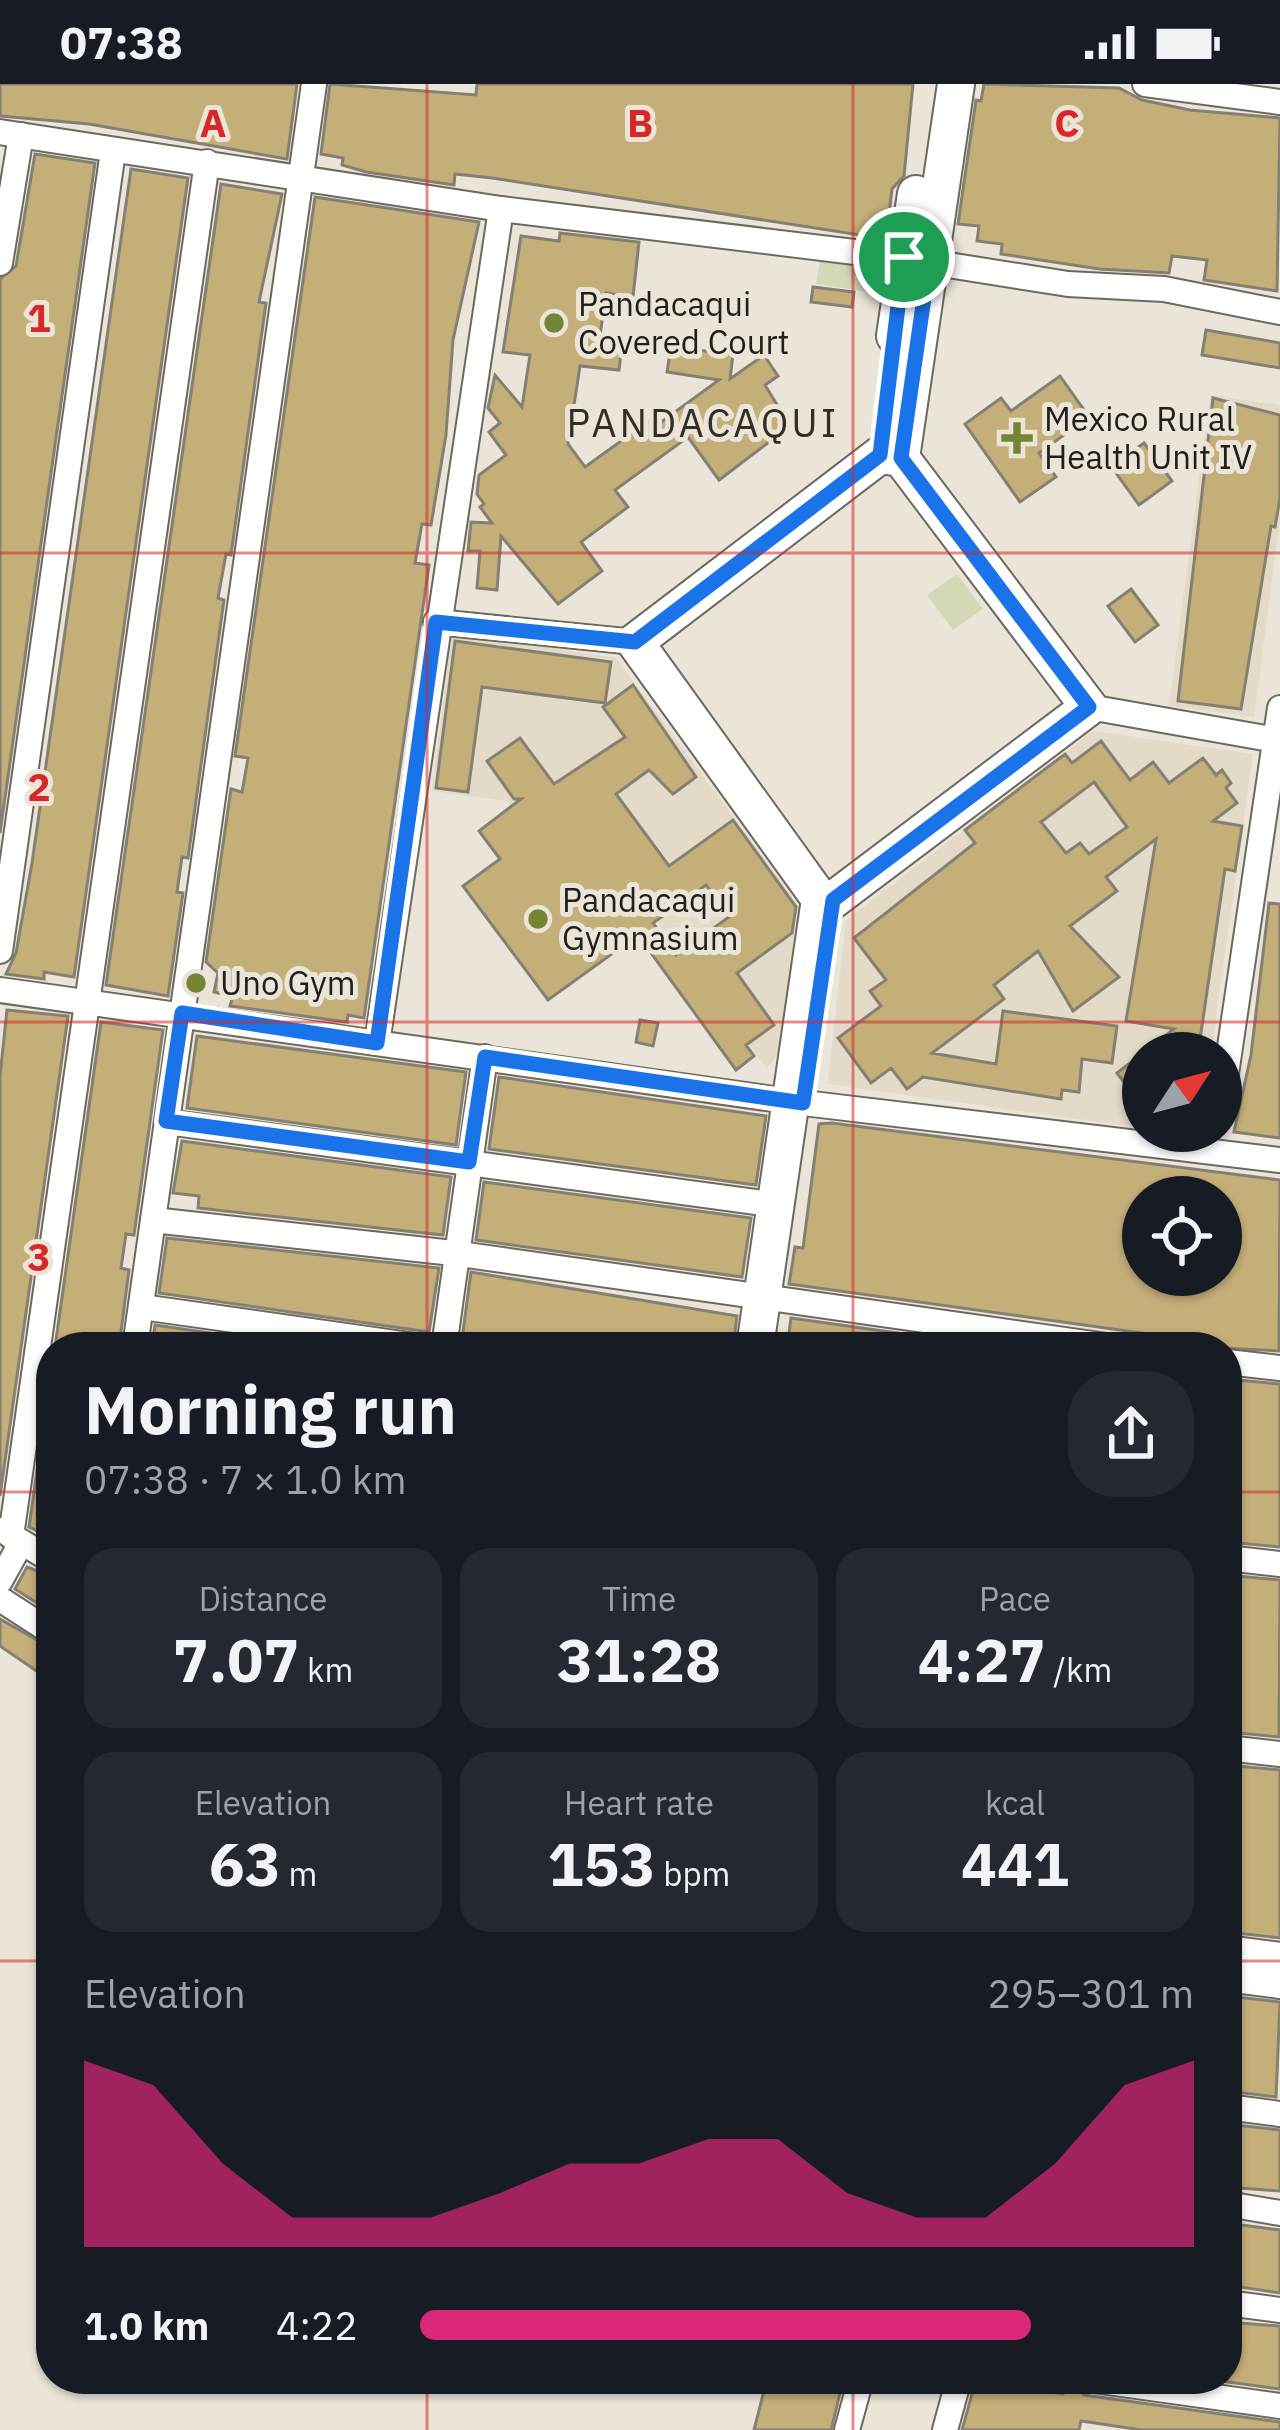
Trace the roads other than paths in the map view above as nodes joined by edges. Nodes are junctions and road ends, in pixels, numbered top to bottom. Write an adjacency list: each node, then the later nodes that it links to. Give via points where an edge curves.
1 (314, 84): 9 (street)
2 (932, 84): 11 (street)
3 (956, 84): 11 (street)
4 (1145, 84): 5 (street)
5 (1280, 102)
6 (10, 133): 7 (street); 12 (street)
7 (113, 151): 8 (street); 21 (street)
8 (207, 162): 9 (street); 23 (street)
9 (303, 177): 10 (street); 24 (street)
10 (501, 209): 11 (street); 15 (street)
11 (917, 260): 13 (street, via 1068,284 1164,289); 14 (street)
12 (0, 263)
13 (1280, 312)
14 (891, 456): 16 (street); 17 (street)
15 (436, 622): 16 (street); 26 (street)
16 (635, 642): 20 (street)
17 (1089, 707): 19 (street); 20 (street)
18 (1280, 708): 19 (street)
19 (1276, 740): 25 (street)
20 (827, 900): 28 (street)
21 (0, 951)
22 (0, 990): 23 (street)
23 (88, 1000): 24 (street); 39 (street)
24 (182, 1013): 26 (street); 29 (street)
25 (1232, 1032)
26 (377, 1043): 27 (street)
27 (485, 1057): 28 (street); 33 (street)
28 (795, 1102): 30 (street); 34 (street); 37 (street)
29 (166, 1121): 33 (street); 35 (street)
30 (1122, 1133)
31 (1242, 1149): 32 (street)
32 (1280, 1160)
33 (469, 1162): 34 (street); 36 (street)
34 (771, 1204): 37 (street)
35 (153, 1220): 36 (street); 38 (street)
36 (453, 1253): 37 (street); 42 (street)
37 (770, 1301): 43 (street); 44 (street); 45 (street)
38 (142, 1307): 40 (street); 41 (street)
39 (40, 1332)
40 (138, 1332)
41 (318, 1332)
42 (445, 1332)
43 (760, 1332)
44 (773, 1332)
45 (1002, 1332)
46 (36, 1362): 49 (street)
47 (1242, 1364): 48 (street)
48 (1280, 1368)
49 (11, 1536): 52 (street)
50 (1242, 1560): 51 (street)
51 (1280, 1564)
52 (0, 1581)
53 (0, 1599): 54 (street)
54 (36, 1622)
55 (1242, 1750): 56 (street)
56 (1280, 1754)
57 (1242, 1956): 58 (street)
58 (1280, 1960)
59 (1242, 1981): 60 (street)
60 (1280, 1986)
61 (1242, 2109): 62 (street)
62 (1280, 2114)
63 (1242, 2207): 64 (street)
64 (1280, 2213)
65 (1242, 2305): 66 (street)
66 (1280, 2310)
67 (857, 2394): 71 (street)
68 (955, 2394): 72 (street)
69 (1193, 2394): 70 (street)
70 (1280, 2406)
71 (848, 2430)
72 (945, 2430)

